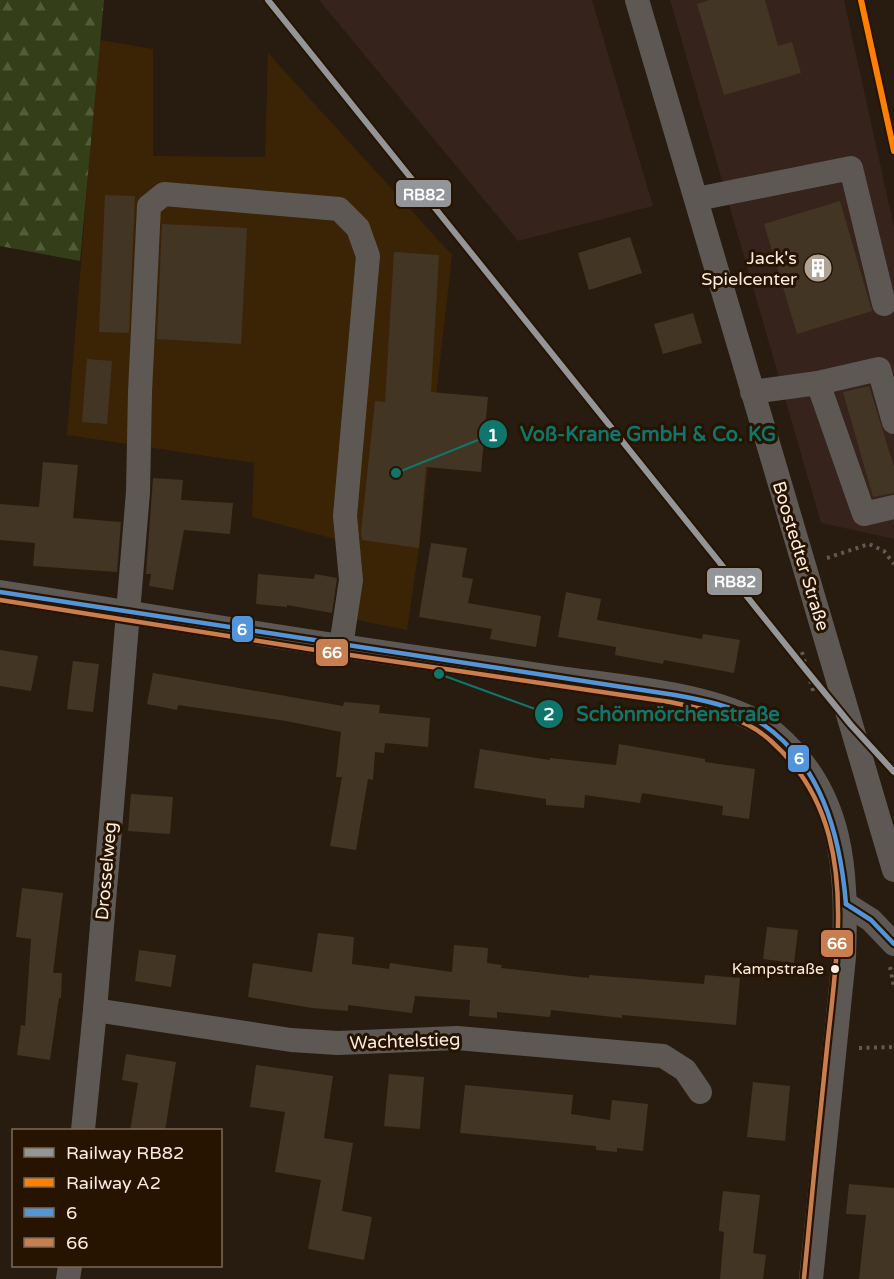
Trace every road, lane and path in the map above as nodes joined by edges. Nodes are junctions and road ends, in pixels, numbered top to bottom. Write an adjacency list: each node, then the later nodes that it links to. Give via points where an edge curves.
1 (637, 0): 2 (street, Boostedter Straße)
2 (697, 199): 3 (street, via 850,168); 5 (street, Boostedter Straße)
3 (884, 304)
4 (818, 383): 5 (street); 6 (street, via 879,369); 7 (street, via 864,514)
5 (752, 392): 9 (street, Boostedter Straße)
6 (894, 422)
7 (894, 507)
8 (894, 564): 9 (path, via 884,551 869,544)
9 (804, 565): 13 (street, Boostedter Straße)
10 (0, 592): 11 (street)
11 (127, 611): 12 (street); 12 (street, Drosselweg, via 138,492 149,206 164,194 339,209 358,228 368,256 345,516 351,580); 16 (street, Drosselweg)
12 (341, 646): 14 (street, via 660,693 708,703 757,721 790,748 817,785 840,847)
13 (894, 870)
14 (846, 904): 15 (street, via 872,920); 18 (street)
15 (894, 944)
16 (95, 1010): 19 (street, Wachtelstieg, via 291,1040 338,1043 457,1038 663,1056 685,1070); 20 (street, Drosselweg)
17 (894, 1047): 18 (path)
18 (835, 1050): 21 (street)
19 (700, 1092)
20 (83, 1129)
21 (811, 1279)

